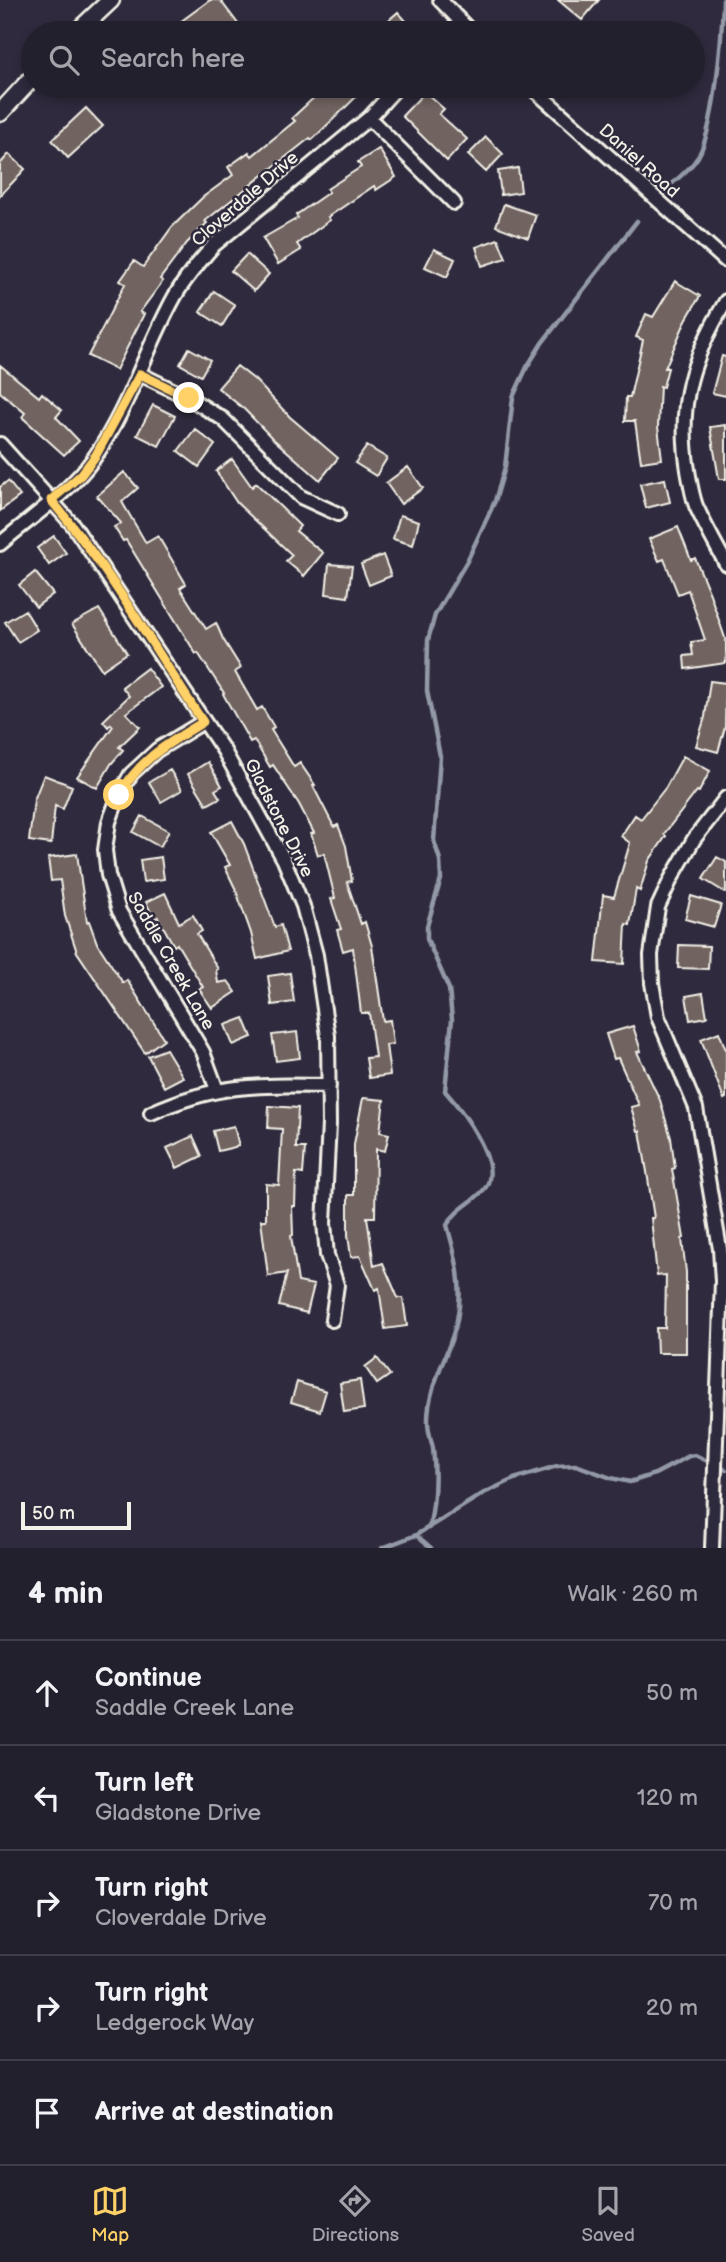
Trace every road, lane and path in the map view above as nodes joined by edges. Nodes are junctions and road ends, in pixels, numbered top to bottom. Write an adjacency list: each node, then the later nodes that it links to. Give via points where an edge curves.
1 (111, 0): 3 (street)
2 (440, 0): 4 (street)
3 (89, 21)
4 (458, 21)
5 (21, 90): 8 (street)
6 (387, 98): 9 (street, Cloverdale Drive)
7 (543, 98): 11 (street, Daniel Road)
8 (0, 113)
9 (369, 118): 10 (street); 13 (street, Cloverdale Drive, via 214,245 175,296)
10 (454, 203)
11 (726, 261)
12 (726, 302): 18 (street, via 705,337 688,382 684,447 695,504)
13 (140, 374): 15 (street, Cloverdale Drive, via 96,455 81,475); 16 (street, via 223,419 301,497)
14 (0, 444): 15 (street, Gladstone Drive)
15 (51, 500): 17 (street, Cloverdale Drive); 19 (street, Gladstone Drive, via 73,525)
16 (338, 514)
17 (0, 544)
18 (726, 564)
19 (203, 722): 21 (street, Gladstone Drive, via 263,820 303,906 316,955 328,1036); 22 (street, Saddle Creek Lane, via 157,750 131,774 112,813 105,850 118,911 203,1052)
20 (726, 798): 25 (street, via 671,878 659,907 651,955 657,1017 696,1108 720,1249)
21 (329, 1086): 22 (street, via 256,1085); 24 (street, Gladstone Drive, via 324,1223 327,1255 337,1285)
22 (217, 1090): 23 (street)
23 (151, 1113)
24 (332, 1320)
25 (712, 1548)

